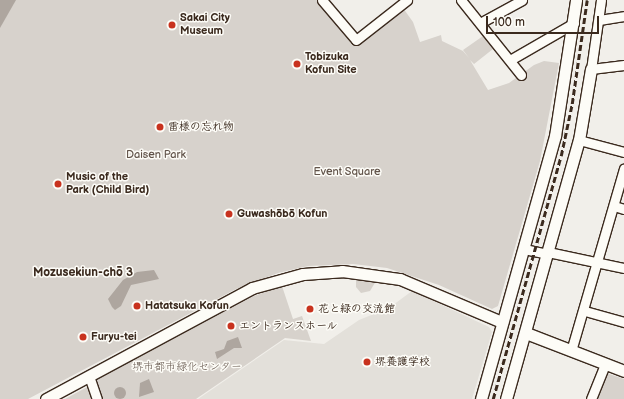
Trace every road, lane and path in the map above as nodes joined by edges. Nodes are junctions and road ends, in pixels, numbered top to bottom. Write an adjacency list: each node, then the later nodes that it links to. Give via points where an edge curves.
1 (322, 0): 2 (street, via 356,40)
2 (407, 0)
3 (461, 0): 9 (street)
4 (522, 0): 9 (street)
5 (576, 0): 10 (street)
6 (601, 0): 8 (street)
7 (624, 16): 8 (street)
8 (599, 20): 13 (street)
9 (480, 23): 11 (street)
10 (574, 23): 11 (street); 20 (street, via 555,136)
11 (510, 60): 14 (street)
12 (624, 65): 13 (street)
13 (591, 70): 15 (street)
14 (521, 75)
15 (579, 140): 16 (street); 21 (street)
16 (624, 152)
17 (624, 169): 18 (street)
18 (614, 206): 19 (street); 22 (street)
19 (624, 209)
20 (524, 249): 21 (street); 25 (street)
21 (548, 253): 22 (street); 27 (street)
22 (599, 261): 23 (street); 24 (street)
23 (624, 268)
24 (585, 311): 26 (street); 28 (street)
25 (502, 322): 31 (street, via 400,279 342,271 303,274 252,288); 34 (street)
26 (624, 322)
27 (526, 333): 28 (street); 35 (street)
28 (571, 351): 29 (street)
29 (605, 364): 30 (street); 36 (street)
30 (624, 371)
31 (88, 376): 32 (street); 33 (street)
32 (46, 399)
33 (96, 399)
34 (481, 399)
35 (506, 399)
36 (591, 399)

